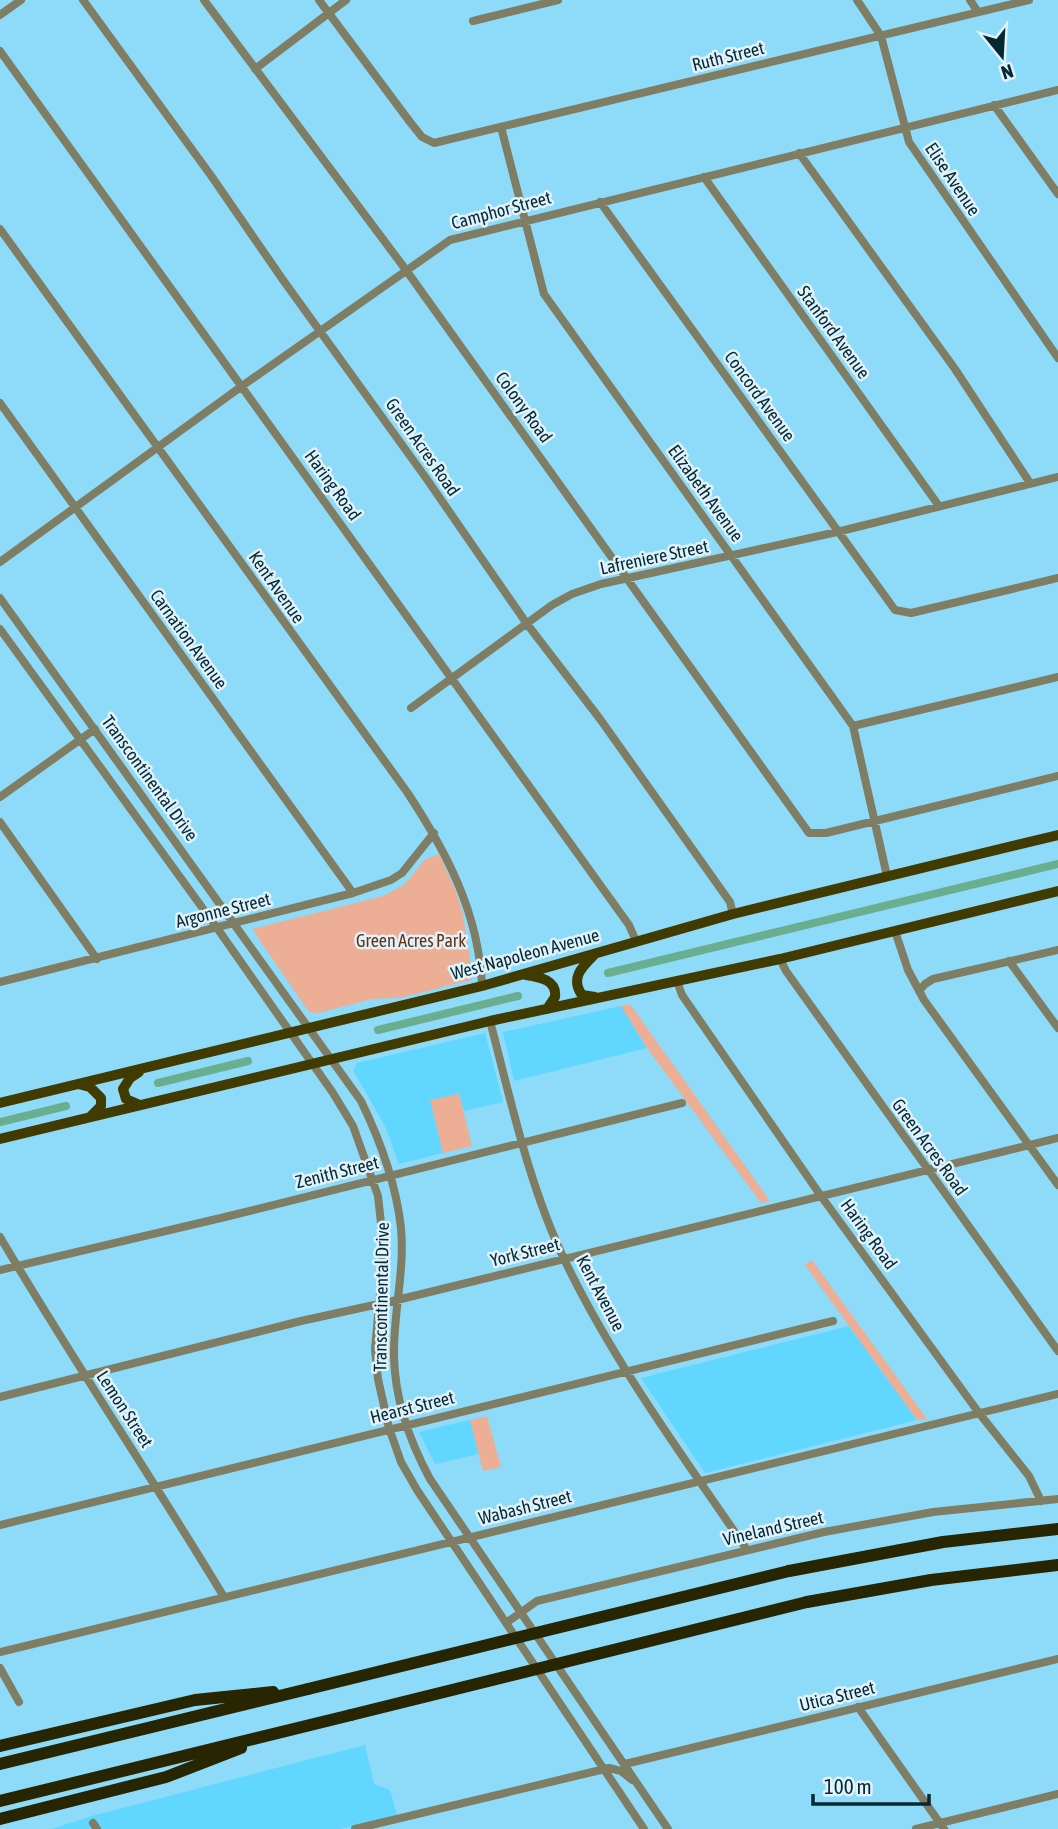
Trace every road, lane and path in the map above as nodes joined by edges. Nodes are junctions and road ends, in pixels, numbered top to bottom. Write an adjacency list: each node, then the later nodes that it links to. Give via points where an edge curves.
1 (21, 0): 12 (street)
2 (83, 0): 28 (street, Green Acres Road)
3 (204, 0): 16 (street, Colony Road)
4 (319, 0): 10 (street)
5 (346, 0): 10 (street)
6 (558, 0): 13 (street)
7 (858, 0): 14 (street, Elise Avenue)
8 (970, 0): 11 (street)
9 (1030, 0): 11 (street, Ruth Street)
10 (329, 11): 16 (street); 19 (street, Ruth Street, via 422,137 434,143)
11 (978, 12): 14 (street, Ruth Street)
12 (0, 15)
13 (473, 21)
14 (881, 36): 19 (street, Ruth Street); 20 (street, Elise Avenue)
15 (0, 51): 30 (street, Haring Road)
16 (255, 69): 27 (street, Colony Road)
17 (1058, 90): 18 (street, Camphor Street)
18 (994, 105): 20 (street, Camphor Street); 23 (street)
19 (501, 127): 25 (street, Elizabeth Avenue)
20 (906, 127): 21 (street, Camphor Street); 29 (street, Elise Avenue, via 916,153)
21 (799, 153): 22 (street, Camphor Street); 34 (street, via 956,369)
22 (704, 177): 24 (street, Camphor Street); 35 (street, Stanford Avenue)
23 (1058, 194)
24 (600, 201): 25 (street, Camphor Street); 37 (street, Concord Avenue)
25 (524, 219): 27 (street, Camphor Street, via 450,240); 38 (street, Elizabeth Avenue, via 544,294)
26 (0, 229): 32 (street, Kent Avenue)
27 (407, 270): 28 (street, Camphor Street); 40 (street, Colony Road)
28 (320, 331): 30 (street, Camphor Street); 43 (street, Green Acres Road)
29 (1058, 358)
30 (242, 386): 32 (street, Camphor Street); 46 (street, Haring Road)
31 (0, 403): 36 (street, Carnation Avenue)
32 (159, 447): 36 (street, Camphor Street); 55 (street, Kent Avenue)
33 (1058, 477): 34 (street, Lafreniere Street)
34 (1030, 484): 35 (street, Lafreniere Street)
35 (939, 506): 37 (street, Lafreniere Street)
36 (75, 507): 39 (street, Camphor Street); 59 (street, Carnation Avenue)
37 (837, 532): 38 (street, Lafreniere Street); 41 (street, Concord Avenue, via 894,609 911,613)
38 (732, 556): 40 (street, Lafreniere Street); 48 (street, Elizabeth Avenue)
39 (0, 562)
40 (628, 578): 43 (street, Lafreniere Street, via 572,594); 53 (street, Colony Road, via 806,829 820,835)
41 (1058, 578)
42 (0, 598): 49 (street, Transcontinental Drive)
43 (527, 624): 46 (street, Lafreniere Street); 60 (street, Green Acres Road, via 687,838 730,902)
44 (0, 629): 50 (street, Transcontinental Drive)
45 (1058, 677): 48 (street)
46 (453, 678): 47 (street, Lafreniere Street); 64 (street, Haring Road)
47 (411, 708)
48 (853, 726): 53 (street, Elizabeth Avenue)
49 (94, 729): 50 (street); 61 (street, Transcontinental Drive)
50 (79, 740): 52 (street); 62 (street, Transcontinental Drive)
51 (1058, 776): 53 (street)
52 (0, 797)
53 (875, 821): 57 (street, Elizabeth Avenue)
54 (0, 822): 67 (street)
55 (434, 833): 59 (street, Argonne Street, via 402,873); 73 (street, Kent Avenue, via 468,908)
56 (1058, 835): 57 (main road, West Napoleon Avenue)
57 (887, 876): 60 (main road, West Napoleon Avenue)
58 (1058, 891): 63 (main road)
59 (353, 893): 61 (street, Argonne Street)
60 (733, 914): 64 (main road, West Napoleon Avenue)
61 (235, 924): 62 (street, Argonne Street); 78 (street, Transcontinental Drive)
62 (217, 929): 67 (street, Argonne Street); 80 (street, Transcontinental Drive)
63 (895, 931): 68 (main road); 74 (street)
64 (636, 941): 66 (main road, West Napoleon Avenue)
65 (1058, 950): 69 (street)
66 (596, 953): 70 (main road, West Napoleon Avenue); 75 (main road, via 578,973 576,986 582,995)
67 (97, 959): 72 (street, Argonne Street)
68 (780, 959): 71 (main road); 93 (street, Green Acres Road)
69 (1009, 961): 74 (street, via 933,979); 79 (street)
70 (524, 974): 73 (main road, West Napoleon Avenue); 76 (main road, via 553,986 555,998)
71 (677, 981): 75 (main road); 97 (street, Haring Road, via 682,995)
72 (0, 982)
73 (482, 986): 78 (main road, West Napoleon Avenue)
74 (919, 991): 92 (street)
75 (600, 998): 76 (main road)
76 (547, 1009): 77 (main road)
77 (490, 1021): 81 (main road); 91 (street, Kent Avenue)
78 (309, 1027): 80 (main road, West Napoleon Avenue); 81 (street, Transcontinental Drive)
79 (1058, 1028)
80 (289, 1032): 82 (street, Transcontinental Drive); 83 (main road, West Napoleon Avenue)
81 (332, 1060): 82 (main road); 94 (street, Transcontinental Drive, via 360,1101)
82 (313, 1065): 87 (main road); 95 (street, Transcontinental Drive, via 354,1126)
83 (147, 1067): 84 (main road, West Napoleon Avenue); 87 (main road, via 122,1090 126,1099)
84 (77, 1084): 85 (main road, West Napoleon Avenue); 88 (main road, via 90,1087 101,1098 101,1106)
85 (0, 1103)
86 (682, 1103): 91 (street, Zenith Street)
87 (142, 1105): 88 (main road)
88 (86, 1119): 90 (main road)
89 (1058, 1138): 92 (street, York Street)
90 (0, 1139)
91 (522, 1142): 94 (street, Zenith Street); 99 (street, Kent Avenue)
92 (1029, 1145): 93 (street, York Street); 96 (street)
93 (928, 1171): 97 (street, York Street); 105 (street, Green Acres Road)
94 (391, 1174): 95 (street, Zenith Street); 102 (street, Transcontinental Drive, via 401,1228)
95 (373, 1178): 100 (street, Zenith Street); 103 (street, Transcontinental Drive, via 384,1250)
96 (1058, 1185)
97 (821, 1196): 99 (street, York Street); 110 (street, Haring Road)
98 (0, 1237): 100 (street, Lemon Street)
99 (564, 1258): 102 (street, York Street); 106 (street, Kent Avenue)
100 (17, 1266): 101 (street, Zenith Street); 107 (street, Lemon Street)
101 (0, 1270)
102 (397, 1300): 103 (street, York Street); 111 (street, Transcontinental Drive, via 394,1356)
103 (380, 1304): 107 (street, York Street); 112 (street, Transcontinental Drive, via 375,1349)
104 (832, 1321): 106 (street, Hearst Street)
105 (1058, 1351)
106 (627, 1372): 111 (street, Hearst Street); 113 (street, Kent Avenue)
107 (84, 1376): 109 (street, York Street); 114 (street, Lemon Street)
108 (1058, 1394): 110 (street, Wabash Street)
109 (0, 1397)
110 (979, 1413): 113 (street, Wabash Street); 116 (street, Haring Road, via 1029,1476)
111 (406, 1424): 112 (street, Hearst Street); 119 (street, Transcontinental Drive, via 430,1479)
112 (388, 1429): 114 (street, Hearst Street); 120 (street, Transcontinental Drive, via 416,1490)
113 (700, 1481): 119 (street, Wabash Street); 121 (street, Kent Avenue)
114 (157, 1485): 117 (street, Hearst Street); 123 (street, Lemon Street)
115 (1058, 1499): 116 (street, Vineland Street)
116 (1041, 1501): 121 (street, Vineland Street, via 933,1512)
117 (0, 1525)
118 (1058, 1529): 129 (highway, bridge, via 943,1542 789,1571)
119 (470, 1536): 120 (street, Wabash Street); 124 (street, Transcontinental Drive)
120 (451, 1541): 123 (street, Wabash Street); 125 (street, Transcontinental Drive)
121 (747, 1550): 124 (street, Vineland Street, via 537,1601)
122 (1058, 1565): 132 (highway, bridge, via 931,1580 807,1602)
123 (225, 1597): 126 (street, Wabash Street)
124 (521, 1613): 125 (street, Vineland Street); 135 (street, Transcontinental Drive)
125 (506, 1623): 136 (street, Transcontinental Drive)
126 (0, 1652)
127 (1058, 1659): 131 (street, Utica Street)
128 (0, 1668): 130 (street)
129 (308, 1689): 133 (highway, via 195,1700); 134 (highway)
130 (19, 1702)
131 (858, 1707): 135 (street, Utica Street); 142 (street)
132 (278, 1733): 139 (highway); 140 (highway, via 187,1770)
133 (3, 1745)
134 (0, 1764)
135 (625, 1765): 137 (street, Transcontinental Drive)
136 (604, 1769): 137 (street, via 614,1768); 143 (street); 146 (street, Transcontinental Drive)
137 (636, 1781): 147 (street, Transcontinental Drive)
138 (1058, 1794): 142 (street)
139 (0, 1801)
140 (75, 1801): 141 (highway); 144 (highway)
141 (0, 1819)
142 (942, 1826): 148 (street)
143 (374, 1827): 145 (street)
144 (0, 1828)
145 (355, 1829)
146 (644, 1829)
147 (668, 1829)
148 (916, 1829)

